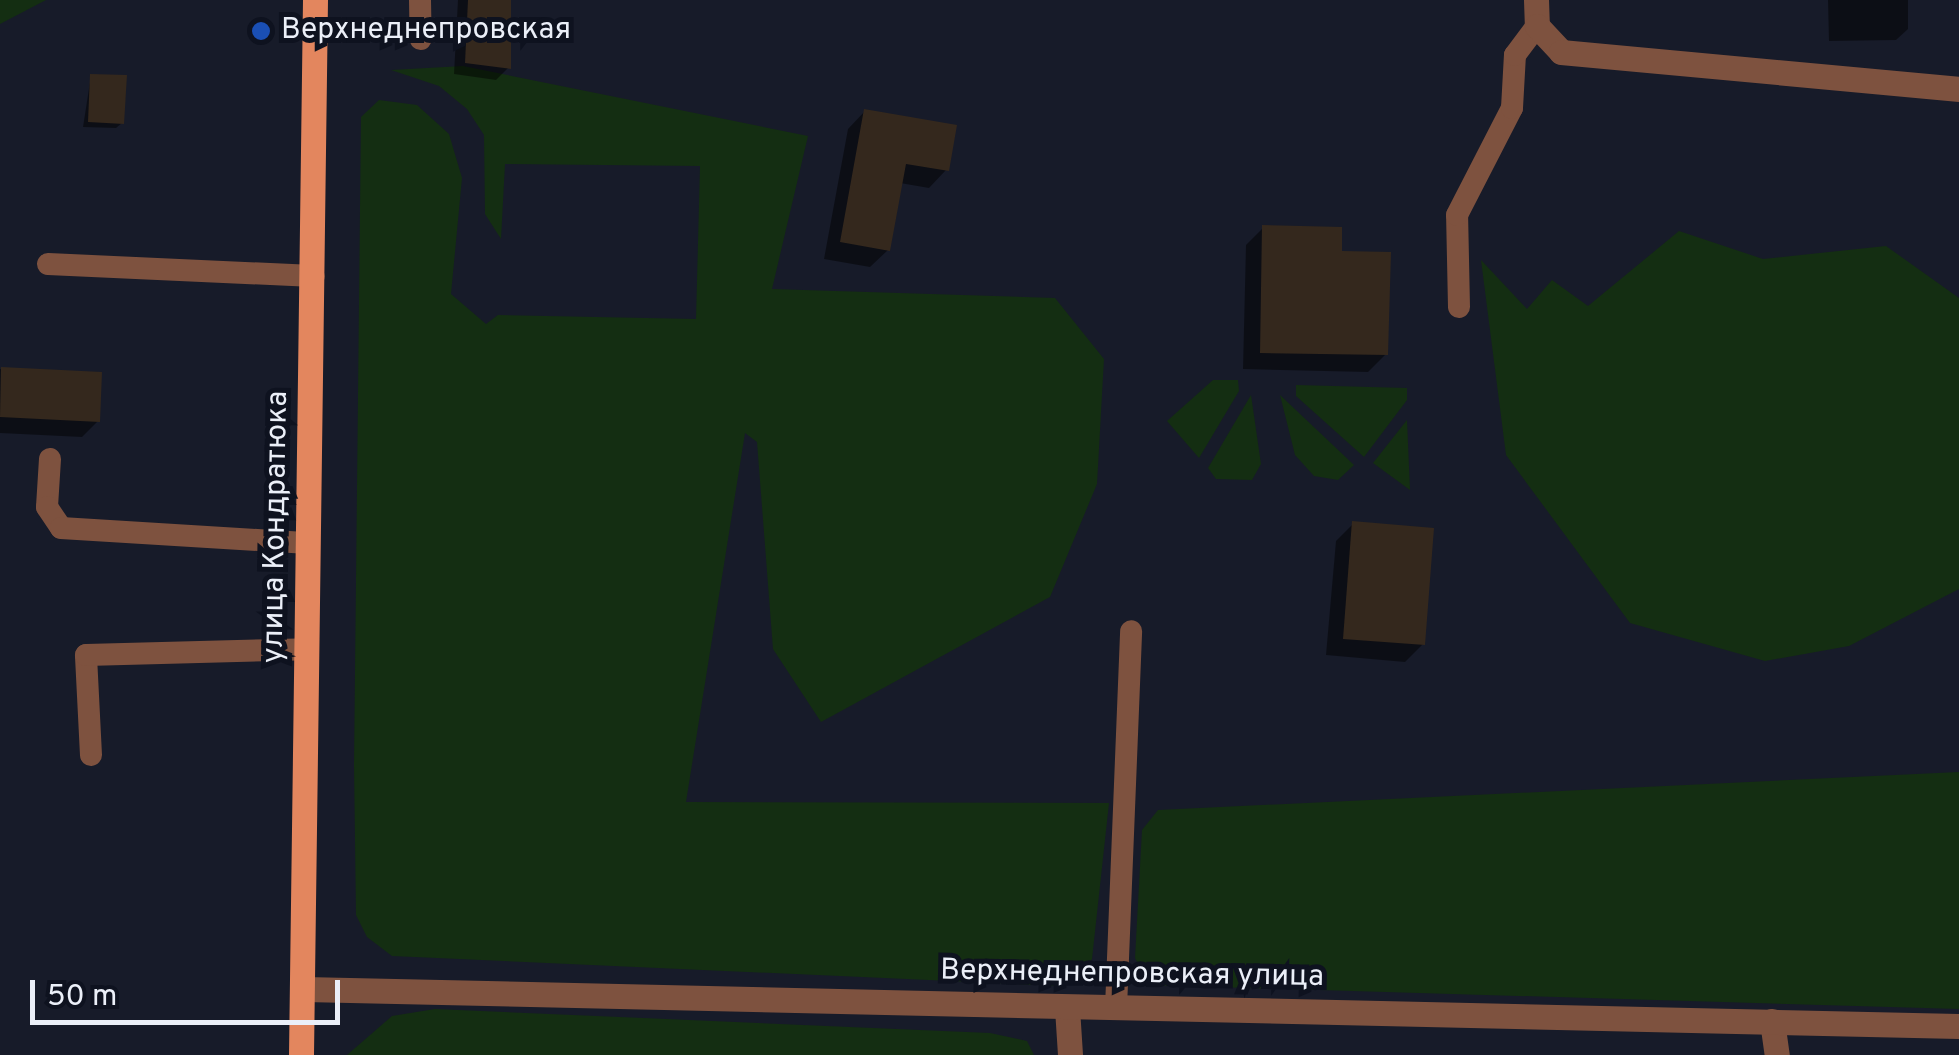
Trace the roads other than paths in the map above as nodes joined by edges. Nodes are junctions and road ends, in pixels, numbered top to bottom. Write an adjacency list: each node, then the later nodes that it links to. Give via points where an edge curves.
1 (315, 0): 8 (main road, улица Кондратюка)
2 (420, 0): 5 (lane)
3 (1536, 0): 4 (street)
4 (1537, 26): 6 (street, via 1561,52 1606,59); 9 (lane, via 1516,55 1512,108 1458,215)
5 (421, 39)
6 (1959, 89)
7 (48, 264): 8 (lane)
8 (314, 276): 11 (main road, улица Кондратюка)
9 (1459, 307)
10 (50, 459): 11 (lane, via 47,508 61,528)
11 (310, 543): 13 (main road, улица Кондратюка)
12 (1131, 632): 17 (lane)
13 (308, 648): 14 (lane, via 86,656); 15 (main road, улица Кондратюка)
14 (91, 755)
15 (304, 989): 16 (street, Верхнеднепровская улица); 20 (main road, улица Кондратюка)
16 (1066, 1008): 17 (street, Верхнеднепровская улица); 21 (street)
17 (1116, 1008): 18 (street, Верхнеднепровская улица)
18 (1772, 1021): 19 (street, Верхнеднепровская улица); 22 (street)
19 (1959, 1026)
20 (301, 1055)
21 (1070, 1055)
22 (1777, 1055)

